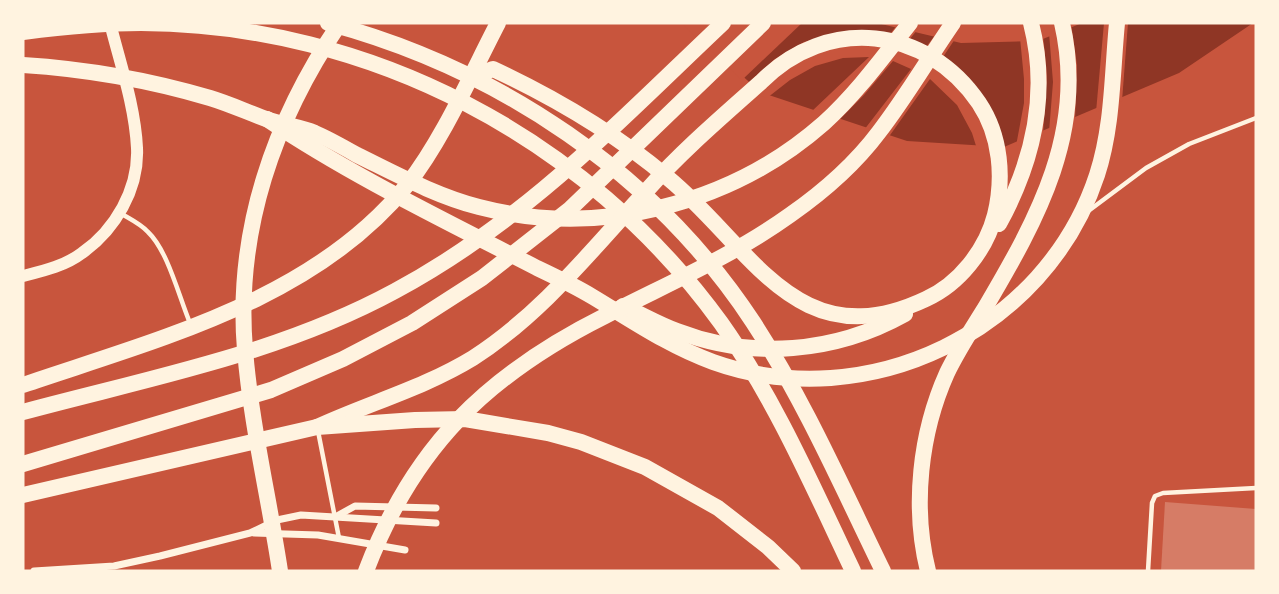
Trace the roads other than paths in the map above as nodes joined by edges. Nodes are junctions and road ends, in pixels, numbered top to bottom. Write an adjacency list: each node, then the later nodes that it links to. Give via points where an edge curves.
1 (110, 23): 18 (main road, via 138,150 134,181)
2 (143, 23): 13 (highway); 39 (highway, via 225,29 310,44 385,68 485,113 555,157 667,254 722,325 760,384)
3 (328, 23): 15 (highway, via 437,60)
4 (340, 23): 36 (highway, via 285,117 257,201 247,261 245,349)
5 (498, 23): 22 (highway, via 428,154 409,183 370,225 324,262 285,285)
6 (723, 23): 24 (highway, via 541,193 505,222 394,292 277,343)
7 (763, 23): 26 (highway, via 570,209 482,278 412,323 271,390)
8 (910, 23): 17 (highway, via 841,106 787,152 709,193 640,212 587,219 523,215 477,206 425,187 315,133)
9 (953, 23): 37 (highway, via 878,134 814,197 731,252 547,348 471,406 414,475 384,527)
10 (1031, 23): 21 (highway, via 1038,100 1030,148 1015,193 973,260 905,314 835,342 772,349 705,340)
11 (1062, 23): 41 (highway, via 1069,62 1068,108 1053,176 1023,240 957,352 928,428 920,504)
12 (1117, 23): 21 (highway, via 1104,150 1073,230 1025,292 958,342 880,371 834,378 783,377 735,368 681,348)
13 (23, 32)
14 (23, 65): 17 (highway, via 87,71 179,89)
15 (472, 77): 25 (highway, via 493,69 622,142 669,178 772,283 818,309 869,315 911,306 958,276 979,250 993,221 1000,179 992,130 970,90 954,72 901,43 880,39 842,39 808,48 771,71 743,98 651,185 561,286 522,322 444,374); 40 (highway, via 575,139 649,200 692,244 752,320 812,425)
16 (1256, 118): 19 (lane, via 1189,144 1146,168)
17 (267, 119): 21 (highway, via 385,189)
18 (120, 212): 20 (main road, via 81,254); 22 (lane, via 154,238)
19 (1064, 230)
20 (23, 276)
21 (591, 295)
22 (191, 326): 23 (highway)
23 (23, 384)
24 (23, 412)
25 (317, 427): 28 (highway); 30 (lane); 38 (highway, via 465,419 591,445 675,482 738,523)
26 (23, 464)
27 (1256, 488): 42 (lane, via 1155,496)
28 (23, 495)
29 (436, 508): 30 (street, via 355,506)
30 (336, 517): 31 (street); 32 (street, via 301,515); 33 (lane)
31 (436, 523)
32 (250, 533): 33 (street); 35 (street, via 114,566)
33 (339, 538): 34 (street)
34 (404, 550)
35 (34, 571)
36 (280, 571)
37 (366, 571)
38 (793, 571)
39 (853, 571)
40 (883, 571)
41 (928, 571)
42 (1148, 571)

